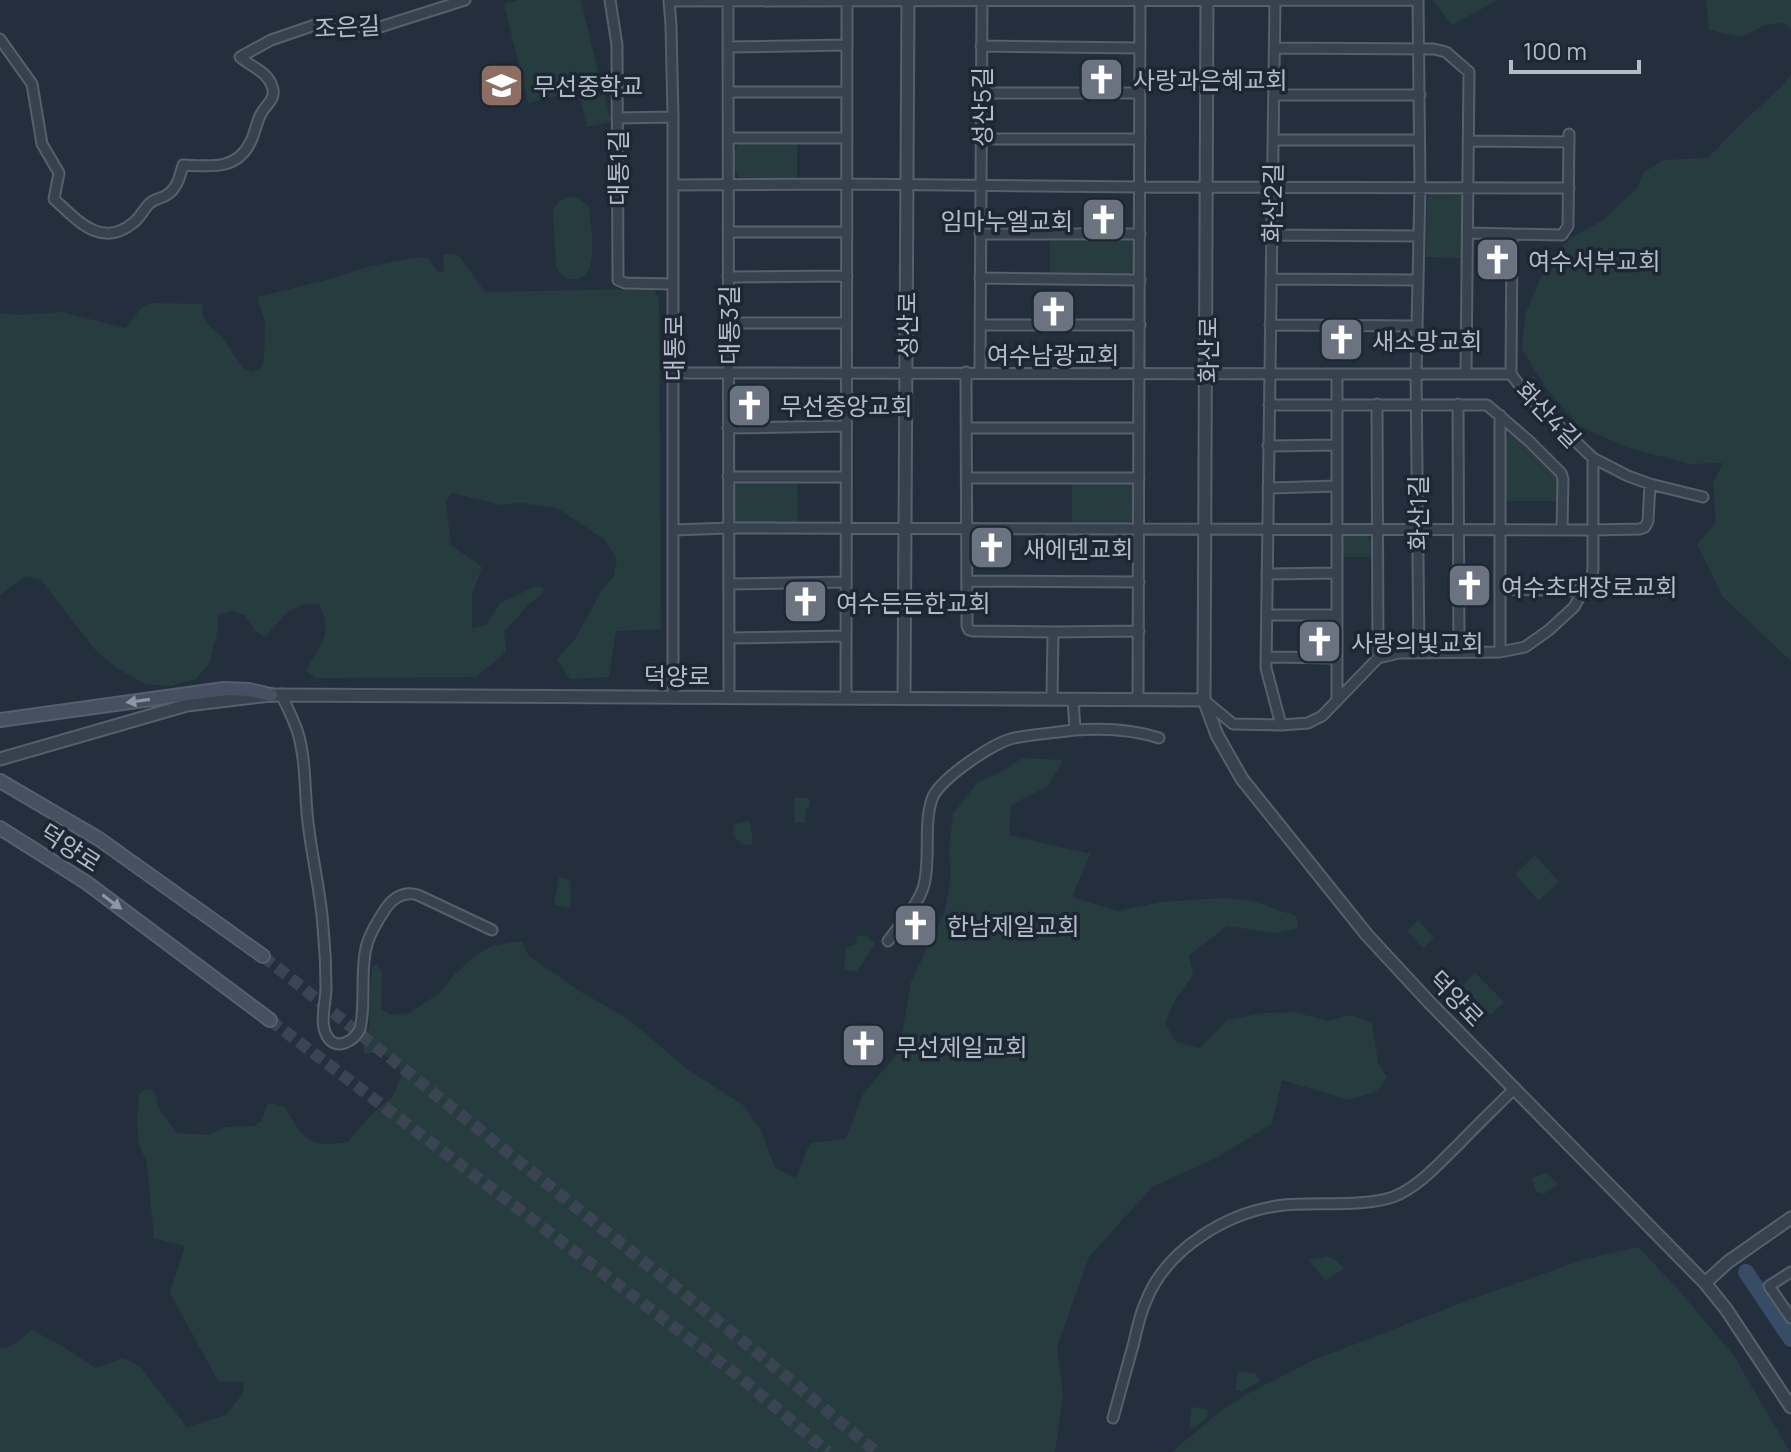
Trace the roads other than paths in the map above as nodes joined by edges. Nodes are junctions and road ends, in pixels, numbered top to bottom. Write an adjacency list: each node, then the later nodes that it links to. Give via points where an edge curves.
1 (465, 0): 13 (street, 조은길, via 380,27 315,25 240,57 261,71 274,92 247,149 223,166 183,165 169,194 151,202 125,229 108,234 88,228 54,199 59,173 42,144 32,84)
2 (610, 0): 27 (street, 대통1길, via 617,45)
3 (669, 0): 4 (street); 26 (street, 대통로)
4 (728, 0): 5 (street); 16 (street, 대통3길)
5 (840, 0): 10 (street)
6 (908, 0): 10 (street); 11 (street); 38 (street, 성산로)
7 (1207, 0): 8 (street, 화산1길); 12 (street, 화산1길); 41 (street, 화산로)
8 (1275, 0): 9 (street, 화산1길); 18 (street, 화산2길)
9 (1418, 0): 19 (street, 화산1길)
10 (847, 1): 14 (street)
11 (982, 1): 12 (street); 15 (street, 성산5길)
12 (1140, 1): 17 (street)
13 (0, 39)
14 (847, 45): 16 (street); 21 (street)
15 (981, 46): 17 (street); 22 (street, 성산5길)
16 (728, 47): 20 (street, 대통3길)
17 (1140, 48): 23 (street)
18 (1275, 48): 19 (street); 24 (street, 화산2길)
19 (1420, 48): 25 (street, 화산1길); 34 (street, via 1442,50 1469,72)
20 (728, 92): 21 (street); 28 (street, 대통3길)
21 (847, 92): 29 (street)
22 (981, 93): 23 (street); 30 (street, 성산5길)
23 (1140, 93): 31 (street)
24 (1274, 95): 25 (street); 32 (street, 화산2길)
25 (1420, 95): 33 (street, 화산1길)
26 (673, 117): 27 (street); 37 (street, 대통로)
27 (617, 118): 60 (street, 대통1길, via 618,280)
28 (728, 138): 29 (street); 35 (street, 대통3길)
29 (847, 138): 36 (street)
30 (981, 139): 31 (street); 39 (street, 성산5길)
31 (1140, 139): 40 (street)
32 (1273, 140): 33 (street); 42 (street, 화산2길)
33 (1419, 140): 43 (street, 화산1길)
34 (1469, 141): 44 (street); 45 (street, via 1569,138)
35 (728, 184): 36 (street); 37 (street); 46 (street, 대통3길)
36 (847, 184): 38 (street); 47 (street)
37 (673, 185): 60 (street, 대통로)
38 (907, 185): 39 (street); 72 (street, 성산로)
39 (981, 185): 40 (street); 49 (street, 성산5길)
40 (1140, 187): 41 (street); 50 (street)
41 (1206, 187): 42 (street); 74 (street, 화산로)
42 (1272, 188): 43 (street); 52 (street, 화산2길)
43 (1420, 188): 44 (street); 53 (street, 화산1길)
44 (1468, 188): 45 (street); 48 (street)
45 (1569, 188): 51 (street, via 1568,226 1562,235)
46 (728, 232): 47 (street); 55 (street, 대통3길)
47 (847, 232): 54 (street)
48 (1468, 233): 51 (street); 78 (street)
49 (980, 234): 50 (street); 56 (street, 성산5길)
50 (1140, 234): 58 (street)
51 (1512, 234): 79 (street, 화산4길)
52 (1271, 235): 53 (street); 57 (street, 화산2길)
53 (1419, 236): 59 (street, 화산1길)
54 (847, 276): 55 (street); 62 (street)
55 (728, 277): 61 (street, 대통3길)
56 (980, 278): 58 (street); 63 (street, 성산5길)
57 (1271, 279): 59 (street); 65 (street, 화산2길)
58 (1140, 280): 64 (street)
59 (1418, 280): 66 (street, 화산1길)
60 (673, 284): 70 (street, 대통로)
61 (728, 323): 62 (street); 67 (street, 대통3길)
62 (846, 323): 71 (street)
63 (980, 325): 64 (street); 69 (street, 성산5길)
64 (1140, 325): 73 (street)
65 (1270, 325): 66 (street); 75 (street, 화산2길)
66 (1417, 326): 77 (street, 화산1길)
67 (728, 372): 70 (street); 71 (street); 87 (street, 대통3길)
68 (966, 372): 69 (street); 72 (street); 88 (street)
69 (980, 372): 73 (street)
70 (673, 373): 107 (street, 대통로)
71 (846, 373): 72 (street); 86 (street)
72 (906, 373): 103 (street, 성산로)
73 (1139, 374): 74 (street); 89 (street)
74 (1207, 374): 75 (street); 109 (street, 화산로)
75 (1269, 374): 76 (street); 84 (street, 화산2길)
76 (1337, 374): 77 (street); 80 (street)
77 (1416, 374): 78 (street); 82 (street, 화산1길)
78 (1466, 374): 79 (street)
79 (1511, 374): 92 (street, 화산4길)
80 (1337, 404): 81 (street); 84 (street); 90 (street)
81 (1377, 404): 82 (street); 111 (street)
82 (1417, 404): 83 (street); 106 (street, 화산1길)
83 (1458, 404): 85 (street, via 1487,405); 112 (street)
84 (1269, 405): 91 (street, 화산2길)
85 (1500, 415): 113 (street); 114 (street, via 1561,473)
86 (846, 426): 87 (street); 94 (street)
87 (728, 428): 93 (street, 대통3길)
88 (967, 428): 89 (street); 95 (street)
89 (1139, 428): 96 (street)
90 (1337, 445): 91 (street); 98 (street)
91 (1268, 446): 99 (street, 화산2길)
92 (1593, 458): 97 (street); 115 (street, 화산4길)
93 (728, 477): 94 (street); 101 (street, 대통3길)
94 (846, 477): 102 (street)
95 (967, 478): 96 (street); 104 (street)
96 (1139, 478): 108 (street)
97 (1650, 484): 100 (street); 115 (street, via 1645,527)
98 (1337, 486): 99 (street); 110 (street)
99 (1268, 488): 105 (street, 화산2길)
100 (1703, 497)
101 (729, 528): 102 (street); 107 (street); 121 (street, 대통3길)
102 (846, 529): 103 (street); 119 (street)
103 (905, 529): 104 (street); 140 (street, 성산로)
104 (967, 529): 108 (street); 118 (street)
105 (1267, 529): 109 (street); 110 (street); 117 (street, 화산2길)
106 (1417, 529): 111 (street); 112 (street); 130 (street, 화산1길)
107 (673, 530): 137 (street, 대통로)
108 (1139, 530): 109 (street); 120 (street)
109 (1206, 530): 144 (street, 화산로)
110 (1336, 530): 111 (street); 116 (street)
111 (1377, 530): 135 (street)
112 (1458, 530): 113 (street); 131 (street)
113 (1500, 530): 114 (street); 122 (street)
114 (1562, 530): 115 (street)
115 (1592, 530): 123 (street, 화산4길, via 1593,569)
116 (1336, 573): 117 (street); 125 (street)
117 (1267, 574): 124 (street, 화산2길)
118 (967, 581): 120 (street); 127 (street, via 969,630)
119 (846, 582): 121 (street); 128 (street)
120 (1139, 582): 126 (street)
121 (729, 584): 129 (street, 대통3길)
122 (1500, 589): 123 (street); 132 (street)
123 (1583, 591): 132 (street, 화산4길, via 1574,607 1533,642)
124 (1267, 615): 125 (street); 133 (street, 화산2길)
125 (1337, 615): 134 (street)
126 (1139, 631): 127 (street); 143 (street)
127 (1053, 632): 141 (street)
128 (846, 636): 129 (street); 139 (street)
129 (729, 638): 138 (street, 대통3길)
130 (1419, 652): 131 (street, 화산4길); 135 (street, 화산4길)
131 (1459, 652): 132 (street, 화산4길)
132 (1500, 652)
133 (1266, 657): 134 (street); 147 (street, 화산2길)
134 (1337, 658): 145 (street)
135 (1378, 658): 145 (street)
136 (276, 694): 137 (street, 덕양로); 146 (main road, one-way to 146, via 224,689); 150 (street, 덕양로, via 187,705); 153 (street, via 295,725 301,751 323,926 326,1036 345,1044 360,1029 367,944 398,896 418,895)
137 (673, 697): 138 (street, 덕양로)
138 (729, 697): 139 (street, 덕양로)
139 (846, 698): 140 (street, 덕양로)
140 (904, 698): 141 (street, 덕양로)
141 (1052, 699): 142 (street, 덕양로)
142 (1073, 699): 143 (street, 덕양로); 148 (street)
143 (1138, 700): 144 (street, 덕양로)
144 (1204, 700): 147 (street, via 1233,724); 157 (street, 덕양로, via 1242,779 1367,935)
145 (1337, 701): 147 (street, via 1308,723)
146 (0, 720)
147 (1281, 725)
148 (1075, 730): 149 (street, via 1120,730); 154 (street, via 1002,742 941,784 932,797 925,882)
149 (1159, 738)
150 (0, 759)
151 (0, 781): 155 (main road, 덕양로, via 99,839)
152 (0, 828): 156 (main road, 덕양로, one-way to 156, via 87,883)
153 (492, 930)
154 (888, 941)
155 (263, 956)
156 (270, 1020)
157 (1515, 1088): 160 (street, 덕양로); 163 (street, via 1437,1166 1404,1191 1373,1201 1263,1208 1231,1219 1181,1253 1145,1302)
158 (1791, 1218): 160 (street)
159 (1791, 1272): 161 (street, via 1769,1286)
160 (1705, 1283): 162 (street, 덕양로)
161 (1791, 1318)
162 (1791, 1407)
163 (1113, 1418)

